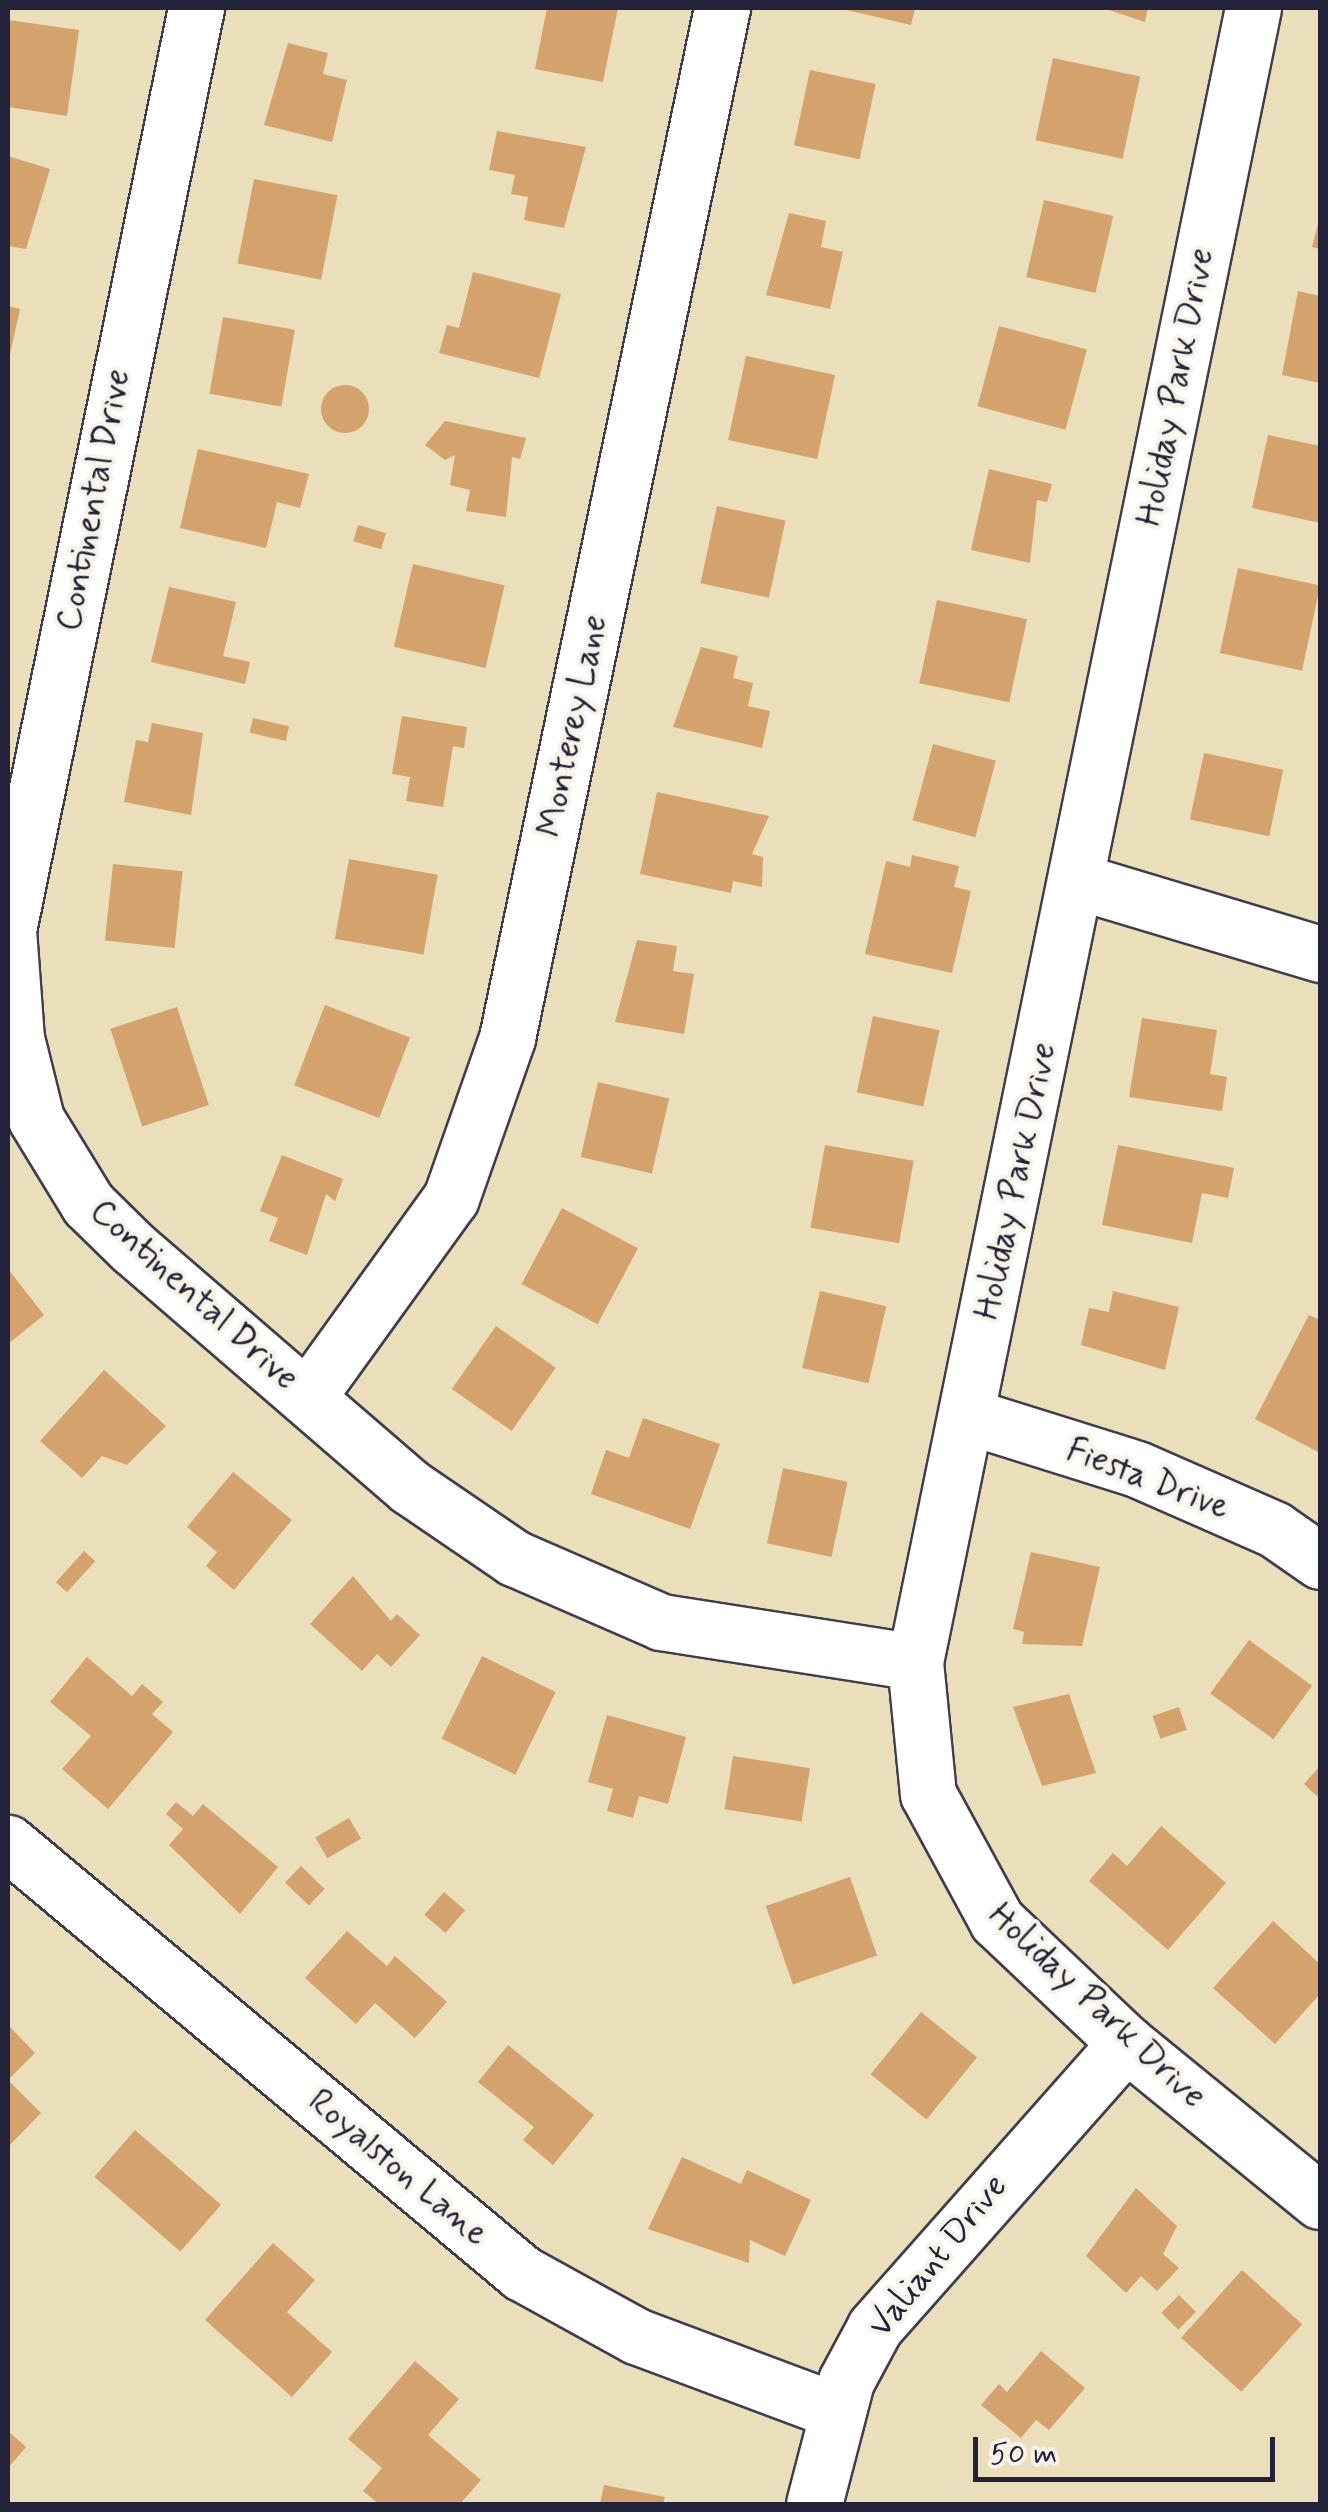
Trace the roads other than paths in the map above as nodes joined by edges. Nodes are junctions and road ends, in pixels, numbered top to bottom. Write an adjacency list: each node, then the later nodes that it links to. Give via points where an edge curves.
1 (196, 8): 6 (street, Continental Drive, via 8,930 12,984 36,1119 88,1204)
2 (722, 8): 6 (street, Monterey Lane, via 508,1038 451,1198)
3 (1252, 8): 4 (street, Holiday Park Drive)
4 (1077, 881): 5 (street); 7 (street, Holiday Park Drive)
5 (1320, 954)
6 (308, 1396): 9 (street, Continental Drive, via 410,1487 514,1558 576,1587 661,1622)
7 (968, 1416): 8 (street, Fiesta Drive, via 1136,1469 1274,1529); 9 (street, Holiday Park Drive)
8 (1320, 1561)
9 (915, 1662): 11 (street, Holiday Park Drive, via 928,1794 956,1856 998,1921)
10 (8, 1843): 13 (street, Royalston Lane, via 522,2273 636,2336)
11 (1126, 2042): 12 (street, Holiday Park Drive); 13 (street, Valiant Drive, via 875,2327)
12 (1320, 2201)
13 (838, 2411): 14 (street, Valiant Drive)
14 (814, 2504)

